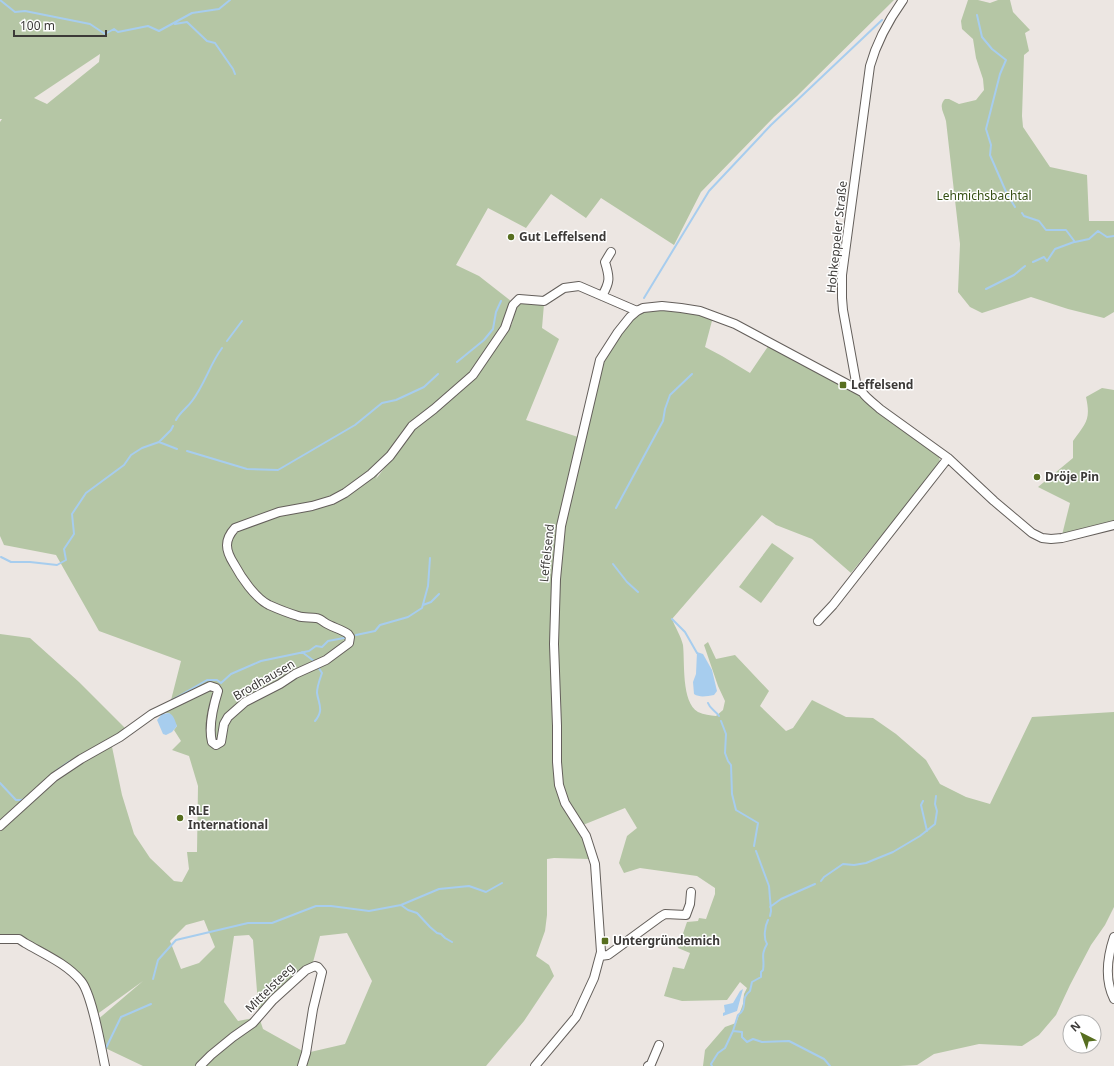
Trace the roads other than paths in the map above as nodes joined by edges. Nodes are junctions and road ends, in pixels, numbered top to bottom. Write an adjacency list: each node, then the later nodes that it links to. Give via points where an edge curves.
1 (903, 0): 5 (street, Hohkeppeler Straße, via 882,32 870,66 842,274 843,310 856,382)
2 (611, 252): 3 (street, via 605,262 609,283)
3 (602, 296): 4 (street); 9 (street, Brodhausen, via 578,286 564,288 544,301 519,299 513,305 505,328 473,375 412,426 390,456 354,487 332,500 279,512 235,528 230,534 227,547 231,559 240,575 257,595 268,604 299,616 318,618 348,634 349,643 326,660 294,674 245,702 228,717 221,742 216,745 212,742 211,730 218,691 216,688 210,686 170,704 54,777)
4 (637, 311): 5 (street, via 662,306 700,311 724,319); 13 (street, Leffelsend, via 618,332 600,360 560,526 556,579 554,667 559,785 561,795 586,836 595,864)
5 (862, 392): 6 (street, Hohkeppeler Straße, via 880,409)
6 (948, 458): 7 (street, Hohkeppeler Straße, via 994,501 1032,533 1042,538 1062,538); 8 (street)
7 (1114, 525)
8 (818, 621)
9 (0, 826)
10 (691, 892): 13 (street, via 686,915 665,914 608,955)
11 (1114, 937): 14 (street, via 1107,979)
12 (0, 939): 16 (street, via 19,940 25,943 69,970 82,982 90,997)
13 (600, 956): 19 (street, via 594,978 576,1017)
14 (1114, 999)
15 (659, 1045): 20 (street)
16 (105, 1066)
17 (200, 1066): 18 (street, Mittelsteeg, via 216,1050 253,1023 273,1000 306,970 315,966 322,972)
18 (302, 1066)
19 (535, 1066)
20 (648, 1066)

